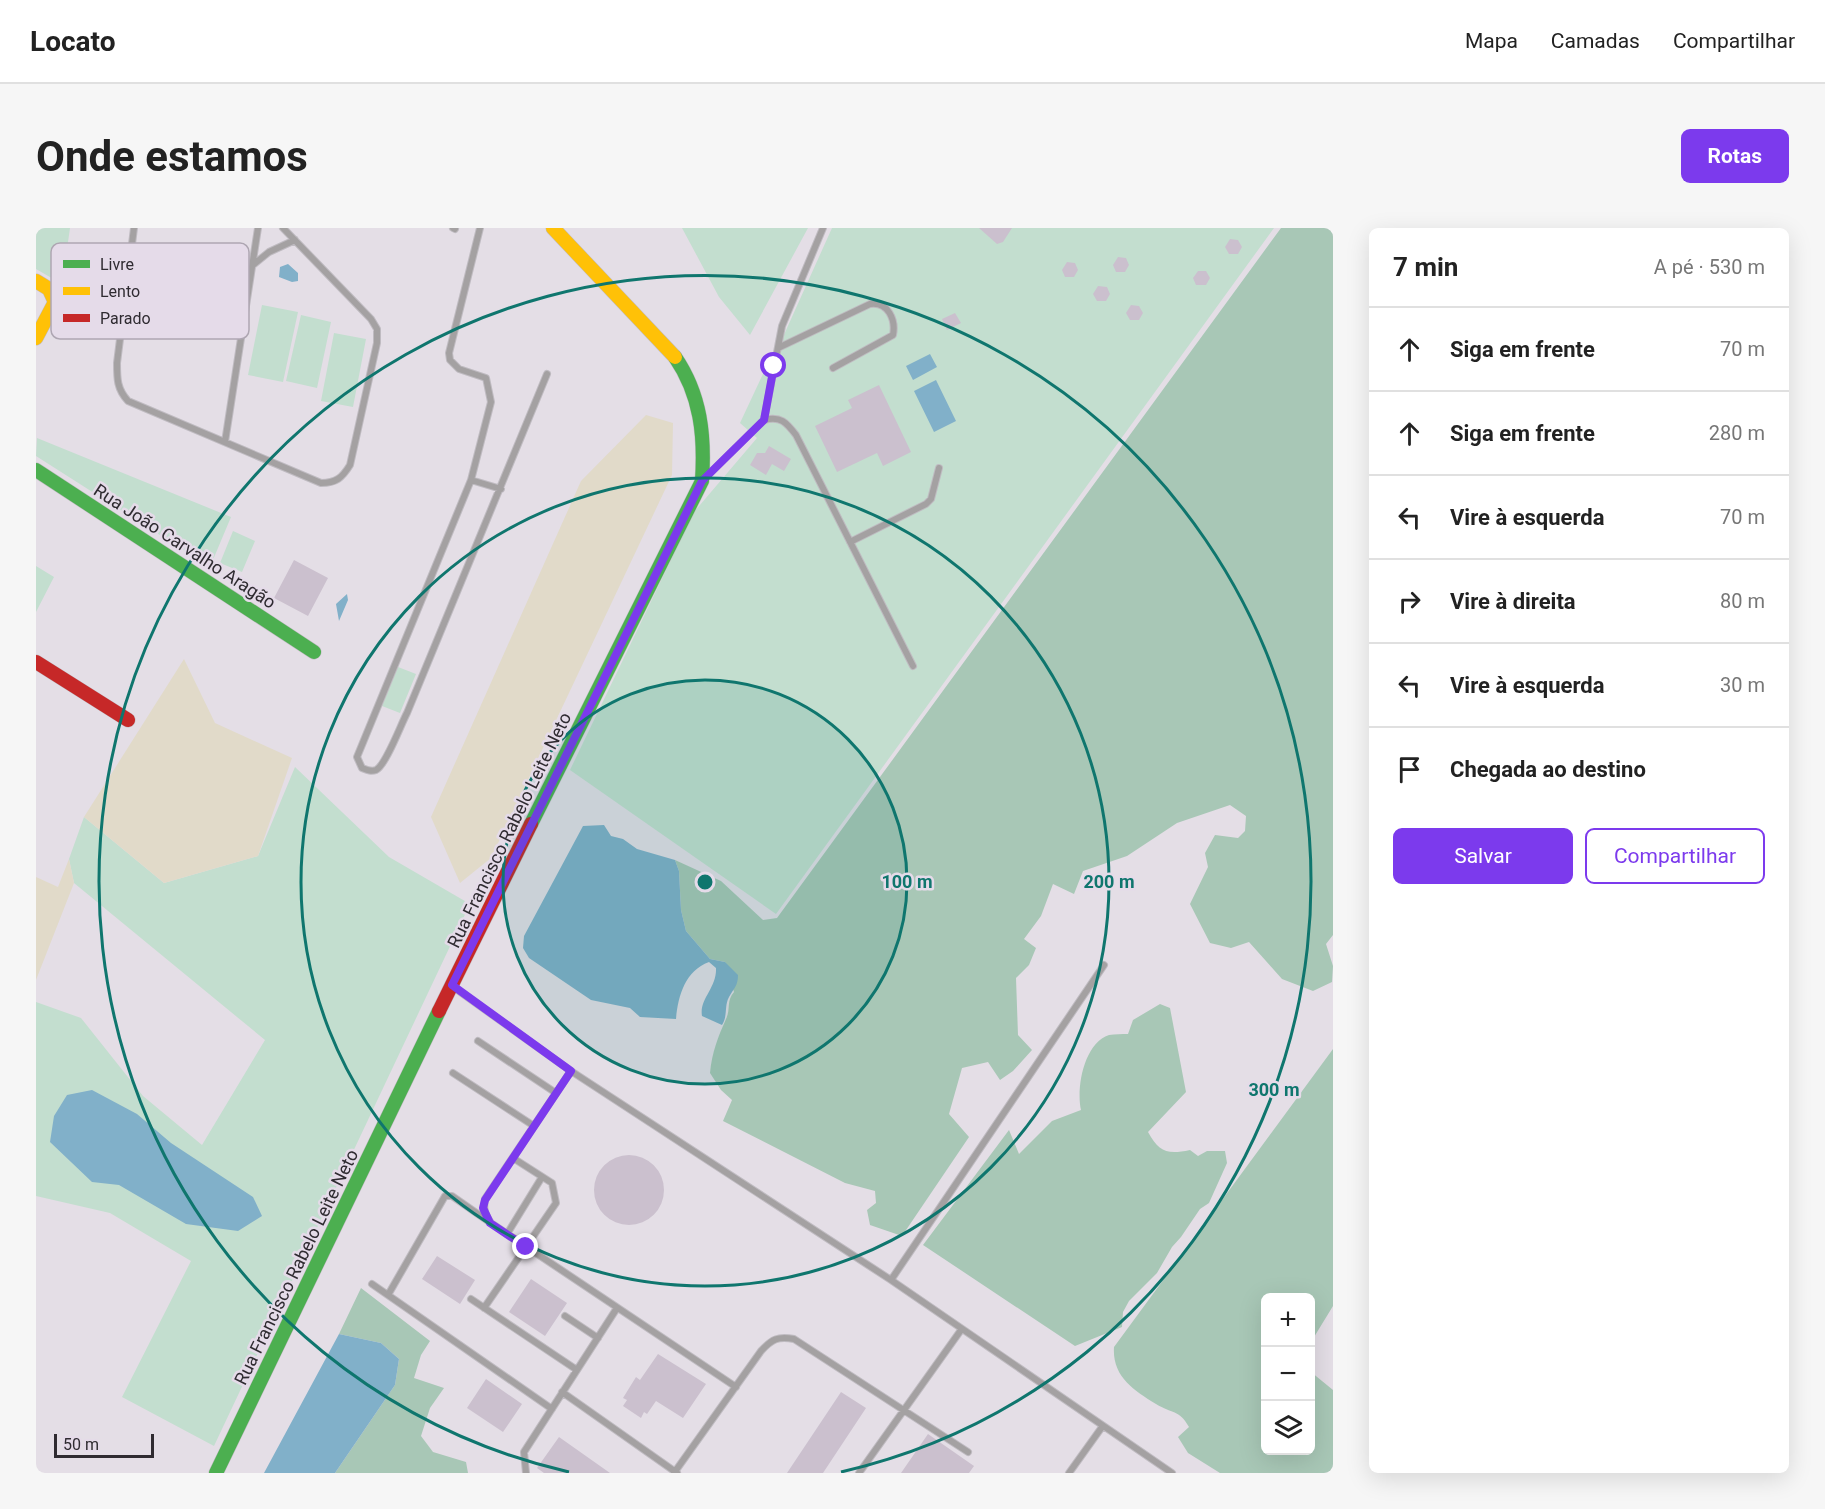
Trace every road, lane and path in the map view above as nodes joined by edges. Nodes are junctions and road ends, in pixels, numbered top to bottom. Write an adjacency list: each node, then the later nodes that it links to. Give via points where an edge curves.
1 (134, 228): 8 (lane)
2 (258, 228): 9 (lane)
3 (284, 228): 7 (lane)
4 (480, 228): 24 (lane, via 449,353 452,364 486,378 490,387 491,402)
5 (553, 228): 25 (street, Rua Francisco Rabelo Leite Neto, via 671,350 687,375 700,410)
6 (823, 228): 17 (lane, via 786,313)
7 (295, 240): 9 (lane, via 269,252); 21 (lane, via 377,329 374,360 350,465 342,477 332,483 321,483)
8 (132, 243)
9 (253, 266): 11 (lane)
10 (36, 281): 12 (street)
11 (249, 291)
12 (51, 294)
13 (51, 310): 14 (street)
14 (36, 338)
15 (120, 339): 21 (lane, via 116,381 128,401)
16 (241, 339): 21 (lane)
17 (778, 348): 18 (lane, via 870,304 882,305 890,312 893,335); 20 (lane)
18 (833, 368)
19 (547, 374): 26 (lane)
20 (764, 420): 25 (lane); 27 (lane, via 776,417 796,435)
21 (225, 442)
22 (939, 468): 27 (lane, via 931,499 926,504)
23 (36, 470): 28 (street, Rua João Carvalho Aragão)
24 (471, 480): 26 (lane); 26 (lane, via 360,747 358,764 368,771 379,768 407,712)
25 (702, 481): 33 (street, Rua Francisco Rabelo Leite Neto)
26 (501, 489)
27 (850, 542): 30 (lane)
28 (314, 652)
29 (36, 662): 31 (street)
30 (913, 666)
31 (128, 720)
32 (1104, 965): 44 (lane)
33 (452, 985): 35 (lane); 60 (street, Rua Francisco Rabelo Leite Neto)
34 (478, 1041): 37 (lane)
35 (571, 1071): 37 (lane); 44 (lane)
36 (453, 1073): 38 (lane)
37 (556, 1094): 38 (lane)
38 (534, 1126): 39 (lane)
39 (513, 1158): 40 (lane); 41 (lane, via 485,1200 483,1208)
40 (542, 1177): 42 (lane); 43 (lane, via 552,1183 556,1203)
41 (490, 1223): 42 (lane); 46 (lane, via 452,1196 445,1197)
42 (507, 1234): 43 (lane)
43 (526, 1247): 48 (lane); 49 (lane)
44 (891, 1280): 51 (lane)
45 (372, 1284): 46 (lane)
46 (388, 1295): 56 (lane)
47 (471, 1299): 48 (lane)
48 (484, 1308): 53 (lane)
49 (617, 1308): 52 (lane); 54 (lane)
50 (566, 1316): 52 (lane)
51 (961, 1330): 57 (lane); 58 (lane)
52 (598, 1338): 53 (lane)
53 (577, 1370): 55 (lane)
54 (736, 1388): 57 (lane, via 770,1340 782,1336 794,1339); 62 (lane)
55 (562, 1392): 56 (lane); 62 (lane)
56 (552, 1409): 61 (lane, via 524,1452)
57 (904, 1410): 59 (lane); 63 (lane)
58 (1102, 1427): 64 (lane); 65 (lane)
59 (968, 1452)
60 (216, 1473)
61 (526, 1473)
62 (676, 1473)
63 (860, 1473)
64 (1069, 1473)
65 (1172, 1473)

